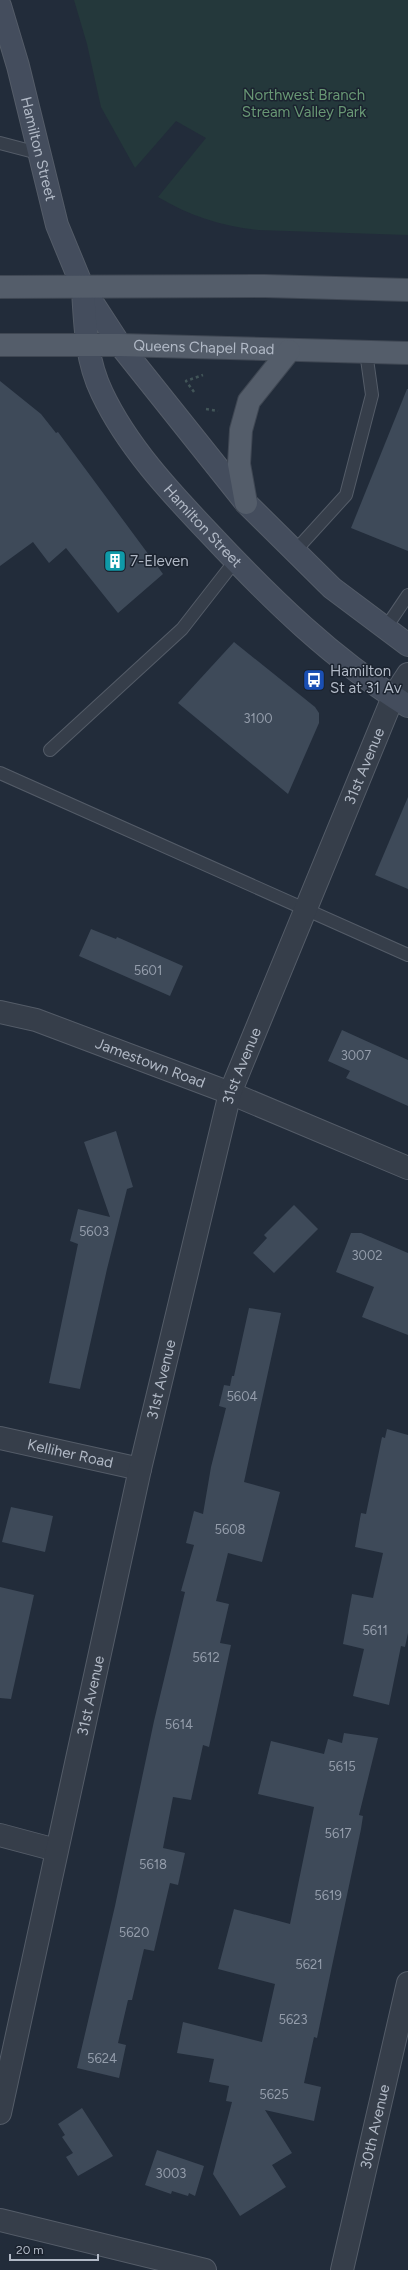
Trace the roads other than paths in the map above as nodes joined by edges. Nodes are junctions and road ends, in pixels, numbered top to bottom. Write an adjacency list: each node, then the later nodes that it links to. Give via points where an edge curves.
1 (0, 6): 3 (main road, Hamilton Street, via 18,66)
2 (0, 143): 3 (lane)
3 (38, 153): 5 (main road, Hamilton Street, via 57,226)
4 (0, 287): 5 (main road)
5 (83, 288): 6 (main road, via 266,286); 7 (main road, Hamilton Street); 9 (main road, Hamilton Street)
6 (408, 290)
7 (120, 344): 9 (main road, Queens Chapel Road); 10 (main road, Queens Chapel Road); 13 (main road, Hamilton Street)
8 (0, 345): 9 (main road, Queens Chapel Road)
9 (86, 345): 15 (main road, Hamilton Street, via 101,392 139,452 181,504)
10 (289, 351): 11 (main road, Queens Chapel Road); 13 (main road, via 249,401 241,430 239,464)
11 (366, 352): 12 (main road, Queens Chapel Road); 14 (lane, via 372,395 346,495)
12 (408, 353)
13 (246, 503): 14 (main road, Hamilton Street)
14 (295, 551): 17 (main road, Hamilton Street, via 332,588)
15 (235, 561): 20 (main road, Hamilton Street, via 282,608 345,662); 21 (lane, via 182,629)
16 (408, 595): 17 (lane)
17 (385, 629): 18 (main road, Hamilton Street)
18 (408, 645)
19 (408, 674): 20 (street, 31st Avenue)
20 (400, 701): 23 (street, 31st Avenue)
21 (50, 750)
22 (0, 773): 23 (lane, via 179,851)
23 (305, 910): 24 (lane); 26 (street, 31st Avenue)
24 (408, 955)
25 (0, 1012): 26 (street, Jamestown Road, via 36,1020)
26 (230, 1093): 27 (street, Jamestown Road); 29 (street, 31st Avenue)
27 (408, 1168)
28 (0, 1438): 29 (street, Kelliher Road)
29 (140, 1469): 31 (street, 31st Avenue)
30 (0, 1835): 31 (street)
31 (56, 1850): 33 (street, 31st Avenue)
32 (408, 1983): 36 (street, 30th Avenue)
33 (0, 2114)
34 (0, 2220): 35 (street)
35 (205, 2270)
36 (342, 2270)

